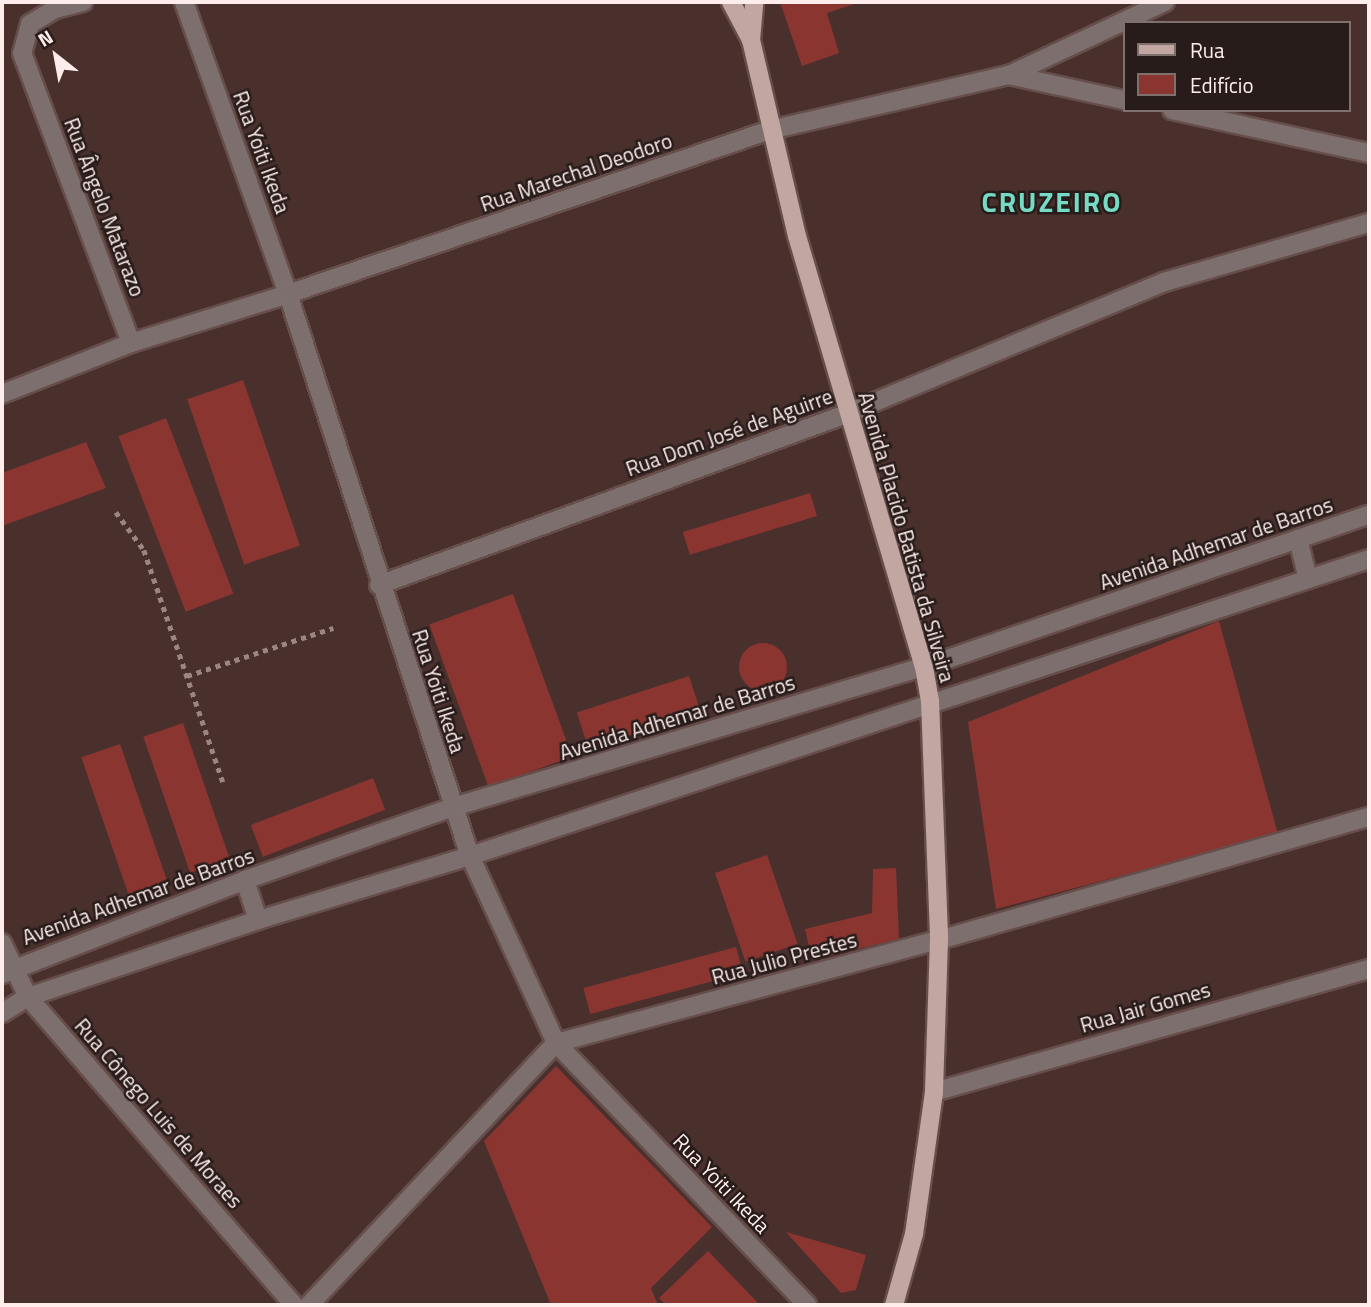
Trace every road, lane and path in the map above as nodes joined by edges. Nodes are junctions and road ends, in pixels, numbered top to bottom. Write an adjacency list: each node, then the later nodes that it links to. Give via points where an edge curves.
1 (83, 2): 16 (street, Rua Ângelo Matarazo, via 55,9 30,24 22,52)
2 (184, 2): 15 (street, Rua Yoiti Ikeda)
3 (732, 2): 8 (main road, Avenida Placido Batista da Silveira)
4 (754, 2): 8 (main road, Avenida Placido Batista da Silveira)
5 (1165, 2): 6 (street, Rua Marechal Deodoro)
6 (1124, 21)
7 (1122, 22): 9 (street, Rua Marechal Deodoro)
8 (751, 40): 12 (main road, Avenida Placido Batista da Silveira)
9 (1009, 75): 10 (street); 12 (street, Rua Marechal Deodoro)
10 (1122, 100)
11 (1181, 112): 13 (street)
12 (770, 130): 15 (street, Rua Marechal Deodoro); 18 (main road, Avenida Placido Batista da Silveira)
13 (1369, 153)
14 (1369, 223): 18 (street, Rua Dom José de Aguirre, via 1164,282)
15 (288, 294): 16 (street, Rua Marechal Deodoro); 24 (street, Rua Yoiti Ikeda)
16 (131, 342): 17 (street, Rua Marechal Deodoro)
17 (2, 394)
18 (848, 413): 24 (street, Rua Dom José de Aguirre); 26 (main road, Avenida Placido Batista da Silveira)
19 (116, 512): 27 (path, via 144,550)
20 (1369, 514): 21 (street, Avenida Adhemar de Barros)
21 (1298, 539): 23 (street); 26 (street, Avenida Adhemar de Barros)
22 (1369, 559): 23 (street)
23 (1308, 579): 28 (street)
24 (379, 585): 30 (street, Rua Yoiti Ikeda)
25 (332, 628): 27 (path)
26 (924, 667): 28 (main road, Avenida Placido Batista da Silveira); 30 (street, Avenida Adhemar de Barros)
27 (187, 676): 29 (path)
28 (930, 701): 32 (street); 35 (main road, Avenida Placido Batista da Silveira)
29 (223, 782)
30 (453, 807): 32 (street, Rua Yoiti Ikeda); 33 (street, Avenida Adhemar de Barros)
31 (1369, 817): 35 (street, Rua Julio Prestes)
32 (470, 856): 34 (street); 41 (street, Rua Yoiti Ikeda)
33 (245, 880): 34 (street); 38 (street, Avenida Adhemar de Barros)
34 (258, 920): 39 (street)
35 (939, 940): 41 (street, Rua Julio Prestes); 42 (main road, Avenida Placido Batista da Silveira)
36 (2, 943): 38 (street, Rua Cônego Luis de Moraes)
37 (1369, 969): 42 (street, Rua Jair Gomes)
38 (7, 970): 39 (street, Rua Cônego Luis de Moraes)
39 (28, 997): 40 (street); 43 (street, Rua Cônego Luis de Moraes)
40 (2, 1013)
41 (556, 1043): 44 (street); 45 (street, Rua Yoiti Ikeda)
42 (934, 1091): 46 (main road, Avenida Placido Batista da Silveira, via 914,1234)
43 (294, 1305)
44 (309, 1305)
45 (807, 1305)
46 (894, 1305)

